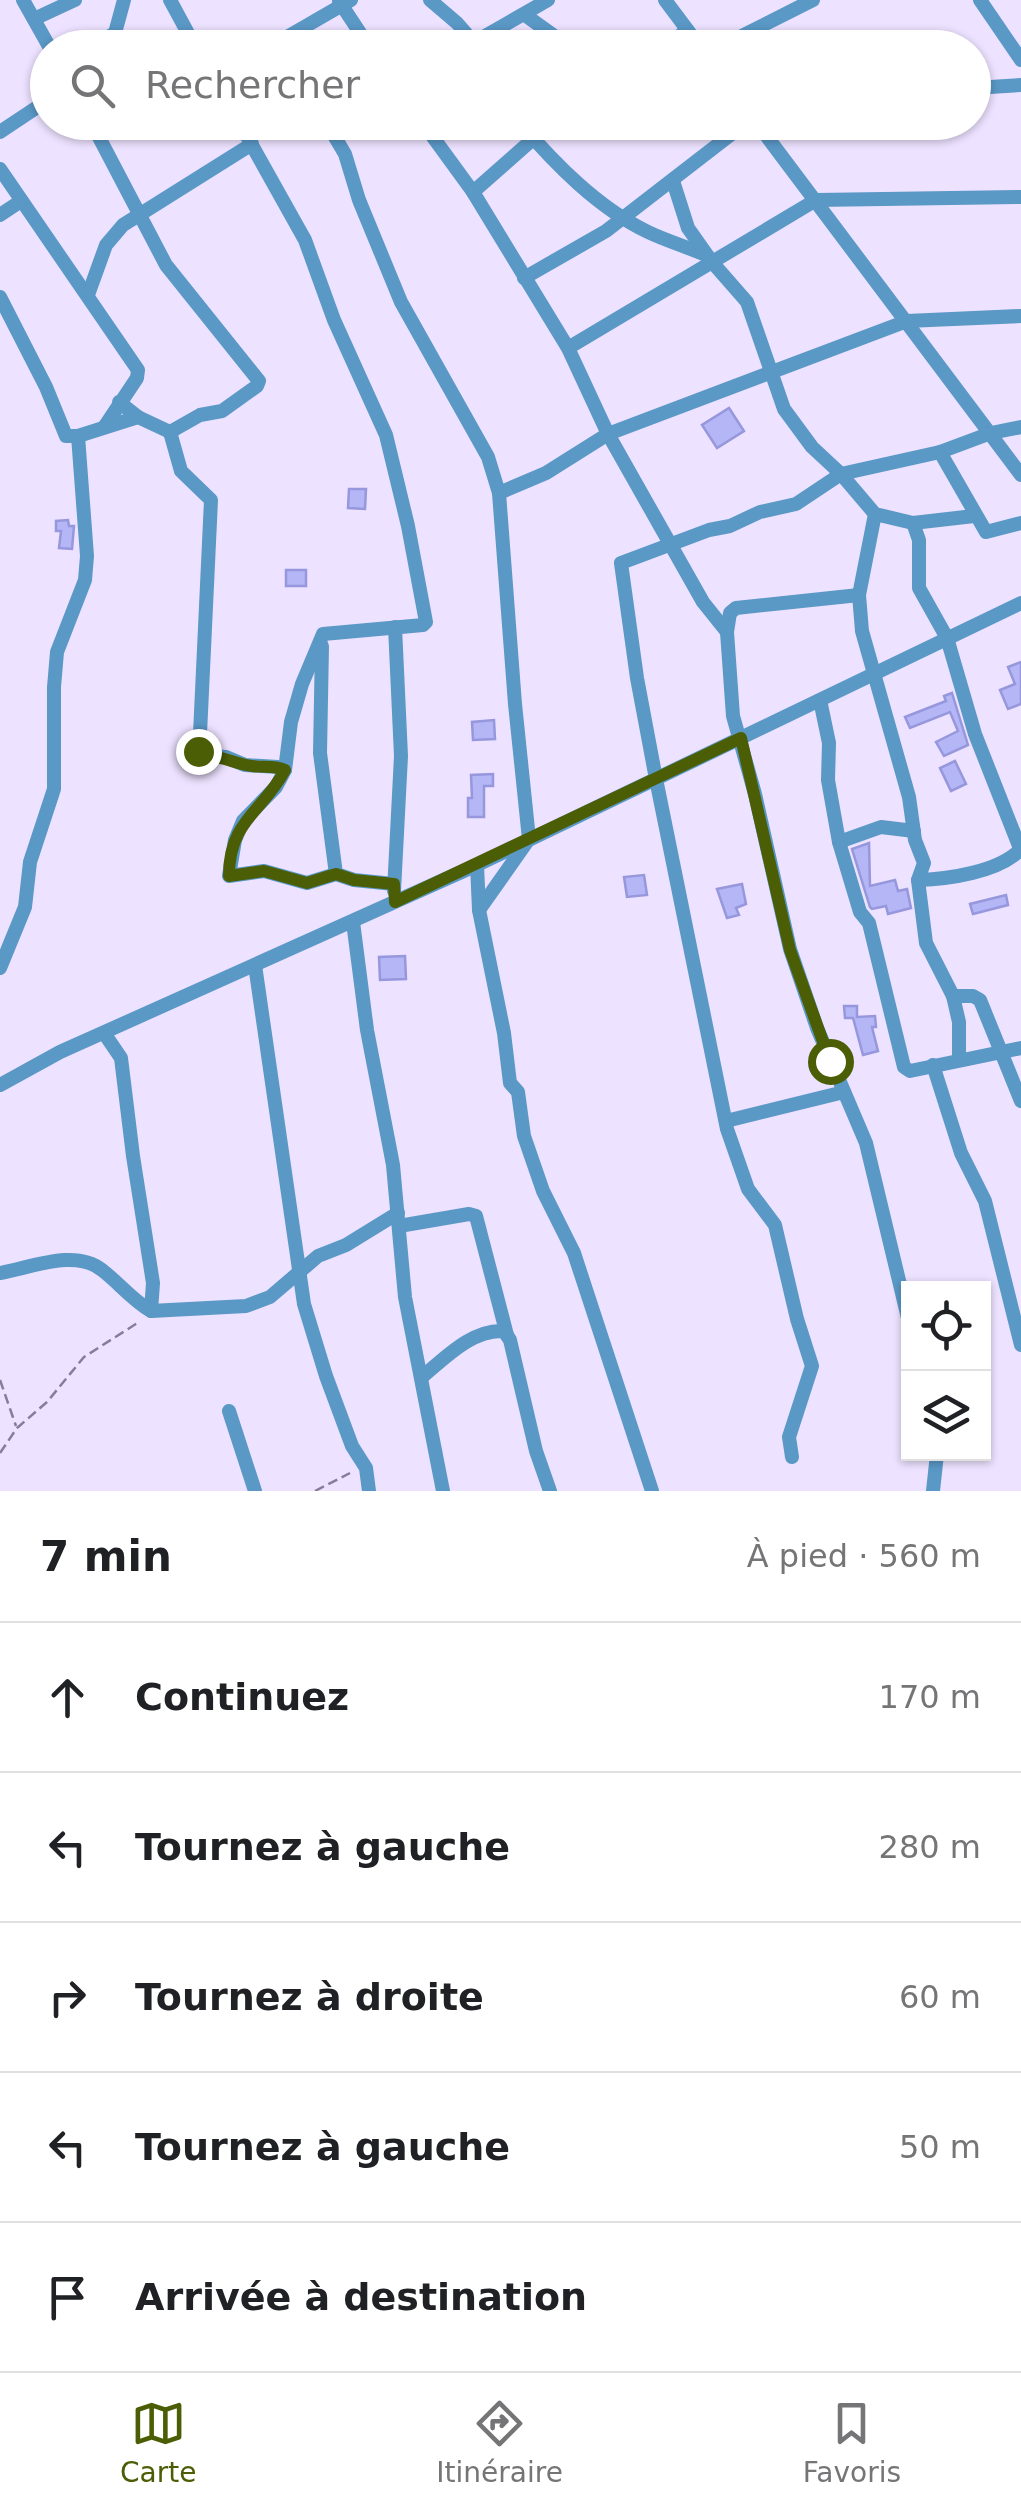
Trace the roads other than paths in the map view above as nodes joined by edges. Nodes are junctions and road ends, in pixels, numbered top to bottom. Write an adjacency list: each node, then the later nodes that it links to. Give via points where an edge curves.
1 (24, 0): 12 (street)
2 (75, 0): 12 (street)
3 (124, 0): 14 (street)
4 (170, 0): 15 (street)
5 (548, 0): 11 (street)
6 (665, 0): 21 (street)
7 (814, 0): 22 (street)
8 (980, 0): 23 (street)
9 (344, 2): 16 (street); 17 (street)
10 (436, 3): 18 (street)
11 (525, 14): 19 (street); 20 (street)
12 (34, 19): 13 (street)
13 (40, 30)
14 (116, 30)
15 (186, 30)
16 (301, 30)
17 (360, 30)
18 (460, 30)
19 (498, 30)
20 (547, 30)
21 (687, 30)
22 (754, 30)
23 (1018, 49)
24 (1021, 85): 25 (street)
25 (991, 87)
26 (30, 112): 27 (street)
27 (0, 132)
28 (101, 140): 45 (street)
29 (250, 140): 37 (street)
30 (337, 140): 67 (street, via 402,302 488,458)
31 (435, 140): 38 (street)
32 (439, 140): 38 (street)
33 (532, 140): 41 (street)
34 (534, 140): 47 (street)
35 (725, 140): 40 (street)
36 (762, 140): 44 (street)
37 (252, 144): 45 (street); 75 (street, via 305,240 386,435 426,622)
38 (439, 146): 41 (street)
39 (0, 169): 43 (street)
40 (673, 181): 47 (street); 48 (street, via 688,228)
41 (473, 192): 49 (street)
42 (1021, 197): 44 (street)
43 (21, 200): 46 (street); 50 (street)
44 (816, 200): 48 (street); 53 (street)
45 (139, 212): 50 (street, via 106,246); 60 (street, via 166,265 259,381 222,411 200,414)
46 (0, 214)
47 (623, 217): 48 (street); 49 (street)
48 (710, 259): 54 (street); 55 (street, via 747,302)
49 (524, 278): 54 (street)
50 (88, 295): 56 (street, via 138,370)
51 (0, 297): 63 (street, via 66,436)
52 (1021, 316): 53 (street)
53 (907, 320): 55 (street); 61 (street)
54 (568, 348): 62 (street)
55 (770, 373): 62 (street); 65 (street, via 796,429)
56 (119, 402): 57 (street); 58 (street)
57 (138, 417): 58 (street); 60 (street)
58 (105, 426): 63 (street)
59 (1021, 427): 61 (street)
60 (170, 432): 82 (street, via 180,472 211,500 199,755)
61 (991, 433): 64 (street); 66 (street)
62 (608, 434): 67 (street); 72 (street)
63 (78, 436): 96 (street, via 86,556 84,580 57,652 54,790 30,862 24,907)
64 (940, 452): 65 (street); 69 (street)
65 (841, 474): 68 (street); 72 (street, via 796,504)
66 (1021, 475)
67 (499, 493): 85 (street)
68 (875, 514): 70 (street); 73 (street)
69 (974, 516): 70 (street); 71 (street, via 988,534)
70 (913, 523): 77 (street, via 919,588)
71 (1021, 524)
72 (671, 544): 76 (street); 83 (street, via 625,560 620,568)
73 (860, 596): 76 (street, via 736,608); 79 (street)
74 (1021, 603): 77 (street)
75 (395, 628): 78 (street, via 325,633); 91 (street, via 400,756)
76 (727, 632): 81 (street)
77 (947, 638): 79 (street); 87 (street, via 975,734)
78 (322, 640): 82 (street, via 291,722); 89 (street, via 320,753)
79 (874, 673): 80 (street); 84 (street)
80 (820, 700): 81 (street); 86 (street)
81 (741, 738): 83 (street); 104 (street, via 790,950)
82 (285, 770): 89 (street, via 243,822 229,876 264,871 307,883)
83 (656, 779): 85 (street); 106 (street)
84 (914, 831): 86 (street, via 880,827); 90 (street, via 924,863)
85 (528, 838): 88 (street); 93 (street)
86 (839, 842): 102 (street, via 869,923 904,1067)
87 (1021, 850): 90 (street, via 956,879)
88 (477, 865): 92 (street); 93 (street)
89 (336, 874): 91 (street)
90 (918, 880): 97 (street, via 926,943)
91 (394, 884): 92 (street)
92 (395, 902): 94 (street)
93 (478, 910): 122 (street, via 524,1136 574,1253)
94 (352, 922): 95 (street); 107 (street)
95 (255, 965): 98 (street); 109 (street)
96 (0, 968)
97 (953, 996): 100 (street, via 980,1000); 101 (street)
98 (104, 1033): 103 (street); 111 (street, via 122,1058 153,1283)
99 (1021, 1048): 100 (street)
100 (1002, 1052): 101 (street); 105 (street)
101 (959, 1060): 102 (street)
102 (933, 1065): 113 (street, via 961,1153 985,1201)
103 (0, 1085)
104 (844, 1092): 106 (street); 110 (street, via 871,1160)
105 (1021, 1101)
106 (726, 1121): 116 (street, via 748,1189 775,1224 812,1366 789,1437)
107 (398, 1219): 109 (street, via 318,1256); 112 (street, via 476,1216); 114 (street)
108 (0, 1273): 111 (street, via 80,1261 97,1266)
109 (298, 1273): 111 (street, via 270,1297 246,1306); 119 (street, via 326,1376 366,1468)
110 (901, 1288)
111 (151, 1311)
112 (507, 1335): 114 (street, via 493,1330 469,1340); 121 (street)
113 (1021, 1345)
114 (422, 1377): 120 (street)
115 (229, 1411): 118 (street)
116 (792, 1457)
117 (937, 1461): 123 (street)
118 (256, 1491)
119 (369, 1491)
120 (443, 1491)
121 (550, 1491)
122 (652, 1491)
123 (934, 1491)

